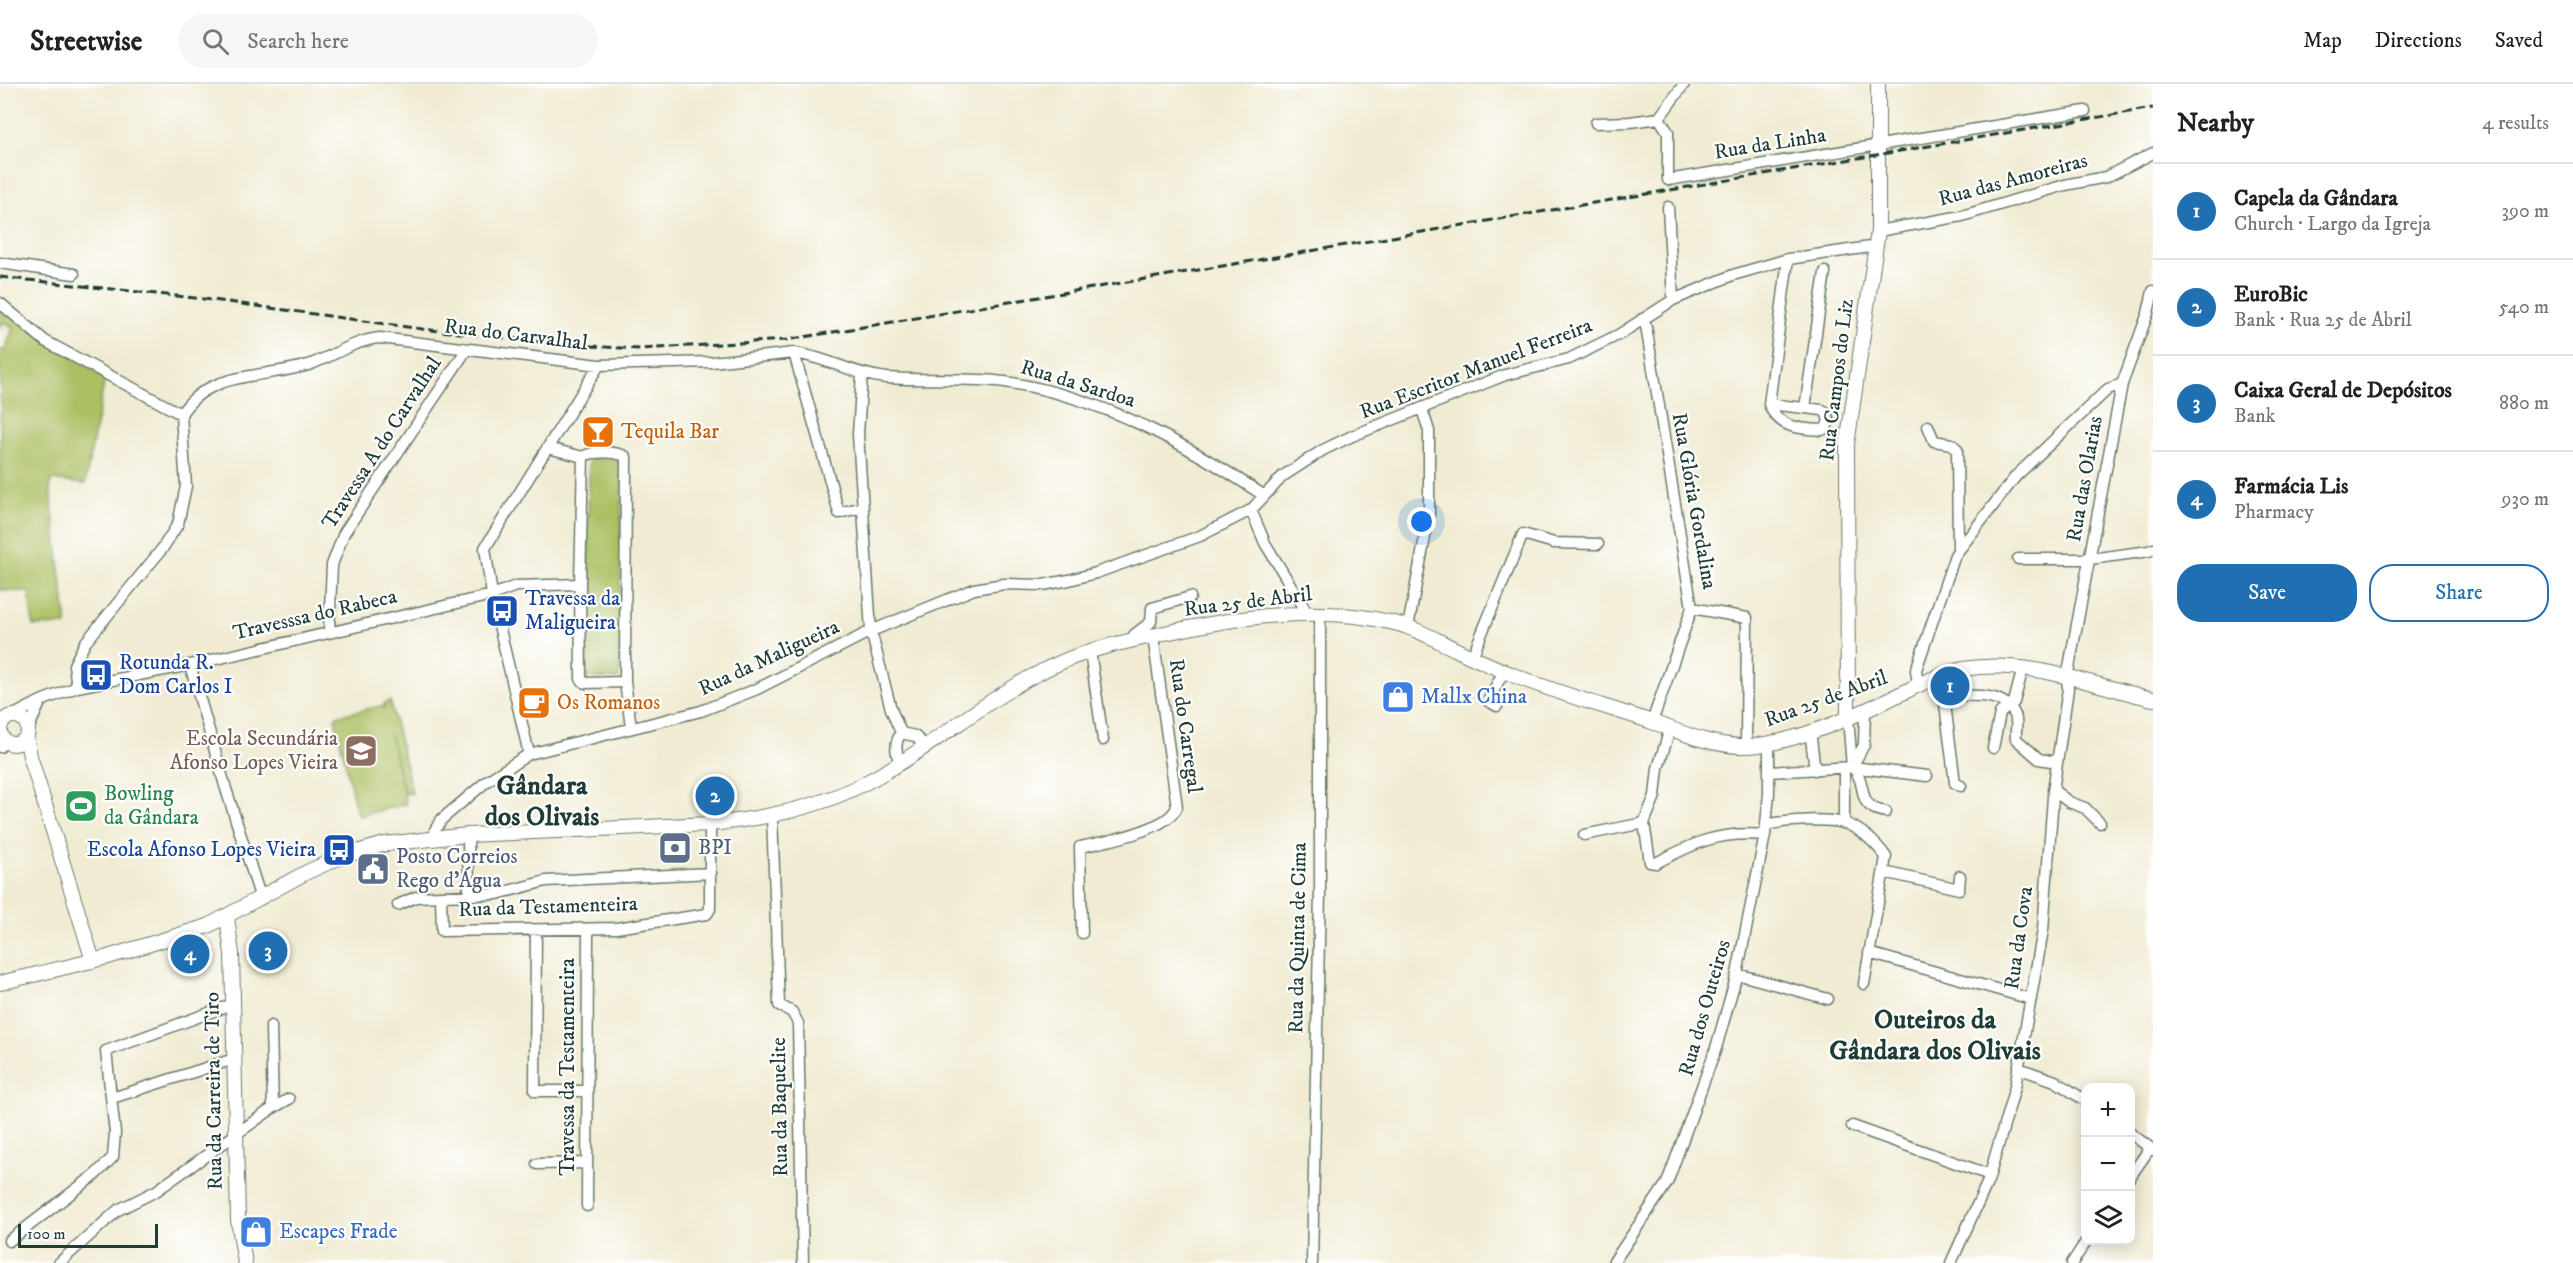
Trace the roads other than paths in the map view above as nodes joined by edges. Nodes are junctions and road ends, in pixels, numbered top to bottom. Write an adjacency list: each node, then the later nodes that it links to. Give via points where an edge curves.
1 (1684, 84): 4 (street)
2 (1878, 84): 6 (main road, Rua Campos do Liz)
3 (2085, 111): 6 (street, Rua da Linha)
4 (1659, 118): 5 (street); 6 (street, Rua da Linha, via 1668,132 1668,180)
5 (1596, 123)
6 (1878, 146): 9 (main road, Rua Campos do Liz)
7 (2153, 153): 9 (street, Rua das Amoreiras, via 2106,177 1962,216)
8 (1668, 207): 16 (street)
9 (1878, 231): 10 (main road, Rua Campos do Liz)
10 (1877, 246): 11 (street, Rua Escritor Manuel Ferreira); 65 (main road, Rua Campos do Liz, via 1847,445)
11 (1788, 259): 16 (street, Rua Escritor Manuel Ferreira, via 1733,275); 24 (street)
12 (0, 263): 14 (street)
13 (1826, 272): 25 (street)
14 (74, 274)
15 (2153, 291): 23 (street, Rua das Olarias)
16 (1673, 300): 18 (street, Rua Escritor Manuel Ferreira)
17 (0, 303): 27 (street, via 45,341)
18 (1642, 319): 26 (street, Rua Escritor Manuel Ferreira, via 1569,359 1505,375); 42 (street, Rua Glória Gordalina)
19 (466, 349): 21 (street, Rua do Carvalhal); 27 (street, Rua do Carvalhal, via 366,339 313,363 220,382 192,399); 46 (street, Travessa A do Carvalhal, via 344,533 332,565)
20 (794, 353): 21 (street, Rua do Carvalhal, via 712,362); 22 (street, Rua do Carvalhal); 32 (street, via 839,513)
21 (599, 365): 29 (street)
22 (862, 374): 31 (street, Rua da Sardoa, via 1032,387 1155,430); 32 (street, via 858,434)
23 (2122, 384): 36 (street, via 2108,389 2016,476); 38 (street, Rua das Olarias)
24 (1769, 404): 25 (street); 25 (street, via 1776,419 1785,425 1826,428 1827,412)
25 (1805, 408)
26 (1422, 409): 31 (street, Rua Escritor Manuel Ferreira, via 1323,450 1283,476); 44 (street, via 1429,431 1429,516)
27 (181, 414): 58 (street, via 186,486 178,524 85,643 75,665)
28 (1928, 426): 36 (street, via 1934,441 1952,444 1957,449)
29 (548, 448): 30 (street); 40 (street, via 485,548)
30 (583, 457): 39 (street); 56 (street, via 600,453 626,457)
31 (1263, 495): 33 (street, Rua Escritor Manuel Ferreira)
32 (863, 507): 45 (street)
33 (1251, 510): 43 (street, via 1264,543); 45 (street, Rua da Maligueira, via 1200,536 1096,573 1043,585 1004,584 974,589)
34 (1598, 544): 50 (street, via 1554,543 1523,534)
35 (2153, 549): 38 (street)
36 (1958, 550): 57 (street, via 1916,670)
37 (2018, 559): 38 (street)
38 (2090, 559): 55 (street, Rua das Olarias)
39 (580, 584): 40 (street, Travesssa do Rabeca, via 516,586); 56 (street, via 582,682)
40 (492, 595): 46 (street, Travesssa do Rabeca); 78 (street)
41 (1190, 597): 48 (street, via 1152,608 1151,622)
42 (1692, 608): 67 (street, Rua Glória Gordalina); 76 (street, via 1747,618)
43 (1314, 614): 44 (main road, Rua 25 de Abril, via 1380,620); 47 (main road, Rua 25 de Abril, via 1224,623); 138 (street, Rua da Quinta de Cima, via 1320,893)
44 (1408, 627): 50 (main road, Rua 25 de Abril)
45 (871, 631): 68 (street, Rua da Maligueira, via 757,689 701,711); 71 (street)
46 (329, 632): 51 (street, Travesssa do Rabeca)
47 (1153, 636): 48 (main road, Rua 25 de Abril); 107 (street, Rua do Carregal, via 1177,807 1166,820 1113,841 1076,848)
48 (1133, 640): 49 (main road, Rua 25 de Abril)
49 (1090, 651): 73 (street); 75 (main road, Rua 25 de Abril, via 1033,674)
50 (1472, 657): 53 (main road, Rua 25 de Abril)
51 (190, 665): 58 (street, Travesssa do Rabeca); 102 (street)
52 (2023, 668): 54 (main road, Rua 25 de Abril, via 1978,667); 55 (main road, Rua 25 de Abril); 63 (street, via 2014,702)
53 (1504, 671): 62 (street, via 1488,700); 67 (main road, Rua 25 de Abril, via 1569,697)
54 (1937, 677): 57 (main road, Rua 25 de Abril); 59 (street)
55 (2067, 678): 60 (main road, Rua 25 de Abril); 80 (street, Rua da Cova)
56 (625, 682): 68 (street)
57 (1918, 686): 64 (main road, Rua 25 de Abril)
58 (76, 687): 61 (street, Travesssa do Rabeca)
59 (1944, 696): 63 (street, via 1996,699); 85 (street, via 1955,783)
60 (2153, 699)
61 (41, 701): 66 (street, Travesssa do Rabeca); 72 (street)
62 (1497, 706)
63 (2008, 707): 77 (street, via 2000,713); 80 (street, via 2016,718 2016,739 2039,759)
64 (1865, 711): 65 (main road, Rua 25 de Abril); 81 (street, via 1864,745)
65 (1848, 717): 70 (main road, Rua 25 de Abril); 81 (street)
66 (5, 720): 72 (main road, via 1,734); 72 (main road, via 23,719)
67 (1652, 722): 69 (main road, Rua 25 de Abril)
68 (631, 727): 78 (street, Rua da Maligueira)
69 (1670, 729): 76 (main road, Rua 25 de Abril, via 1716,743); 89 (street, via 1658,768 1655,796)
70 (1810, 731): 74 (main road, Rua 25 de Abril); 82 (street)
71 (901, 733): 75 (street, via 915,736); 79 (street, via 896,749)
72 (15, 740): 109 (main road, via 30,756)
73 (1103, 740)
74 (1769, 744): 76 (main road, Rua 25 de Abril); 83 (street, Rua dos Outeiros)
75 (925, 746): 79 (main road, Rua 25 de Abril)
76 (1746, 746)
77 (1993, 748)
78 (529, 754): 96 (street, Rua da Maligueira, via 486,781 442,819)
79 (900, 762): 88 (main road, Rua 25 de Abril, via 834,797)
80 (2057, 762): 86 (street, Rua da Cova)
81 (1848, 767): 82 (street); 84 (street); 87 (street, via 1858,772 1872,810); 90 (street)
82 (1815, 770): 83 (street)
83 (1769, 772): 93 (street, Rua dos Outeiros)
84 (1927, 776)
85 (1961, 786)
86 (2053, 790): 91 (street, via 2085,808); 114 (street, Rua da Cova, via 2043,930)
87 (1886, 812)
88 (772, 814): 92 (main road, Rua 25 de Abril); 137 (street, Rua da Baquelite, via 779,1005 792,1012 798,1023)
89 (1644, 823): 93 (street, via 1650,862 1656,863 1717,836); 95 (street)
90 (1844, 823): 93 (street, via 1779,821); 97 (street, via 1878,845 1886,857)
91 (2100, 823)
92 (710, 824): 94 (main road, Rua 25 de Abril); 98 (street, Rua da Testamenteira)
93 (1766, 830): 110 (street, Rua dos Outeiros)
94 (468, 835): 96 (main road, Rua 25 de Abril); 100 (street)
95 (1584, 835)
96 (435, 837): 102 (main road, Rua 25 de Abril, via 385,844 343,856 281,885)
97 (1884, 872): 99 (street, via 1959,889); 108 (street)
98 (711, 873): 100 (street, via 546,881 507,893); 105 (street, Rua da Testamenteira, via 707,914)
99 (1960, 876)
100 (469, 895): 101 (street)
101 (441, 896): 103 (street, via 416,897); 106 (street, Rua da Testamenteira, via 442,931)
102 (261, 899): 104 (main road, Rua 25 de Abril)
103 (398, 905)
104 (227, 917): 109 (main road, Rua 25 de Abril, via 173,938); 115 (main road, Rua da Carreira de Tiro)
105 (588, 929): 106 (street, Rua da Testamenteira); 119 (street, Travessa da Testamenteira)
106 (536, 930): 119 (street, via 535,1091)
107 (1083, 933)
108 (1869, 953): 112 (street); 114 (street)
109 (93, 961): 111 (main road, Rua 25 de Abril)
110 (1737, 974): 113 (street); 139 (street, Rua dos Outeiros, via 1713,1057 1671,1172 1655,1203)
111 (0, 983)
112 (1864, 984)
113 (1828, 999)
114 (2031, 999): 118 (street, Rua da Cova)
115 (233, 1004): 117 (main road, Rua da Carreira de Tiro); 120 (street, via 105,1051)
116 (271, 1026): 123 (street)
117 (234, 1059): 120 (street); 125 (main road, Rua da Carreira de Tiro)
118 (2018, 1068): 121 (street, via 2055,1081); 131 (street, Rua da Cova)
119 (586, 1091): 128 (street, Travessa da Testamenteira)
120 (111, 1098): 133 (street, via 116,1133 114,1157)
121 (2081, 1098)
122 (289, 1099): 123 (street)
123 (273, 1108): 125 (street)
124 (1852, 1126): 131 (street)
125 (236, 1134): 135 (street, via 156,1191 118,1210); 136 (main road, Rua da Carreira de Tiro, via 238,1220)
126 (2135, 1137): 127 (street)
127 (2152, 1149): 130 (street)
128 (585, 1163): 129 (street); 132 (street, Travessa da Testamenteira)
129 (537, 1164)
130 (2135, 1171)
131 (1990, 1174): 140 (street, Rua da Cova)
132 (587, 1206)
133 (9, 1241)
134 (2084, 1245): 141 (street)
135 (59, 1263)
136 (244, 1263)
137 (802, 1263)
138 (1312, 1263)
139 (1613, 1263)
140 (1951, 1263)
141 (2072, 1263)

